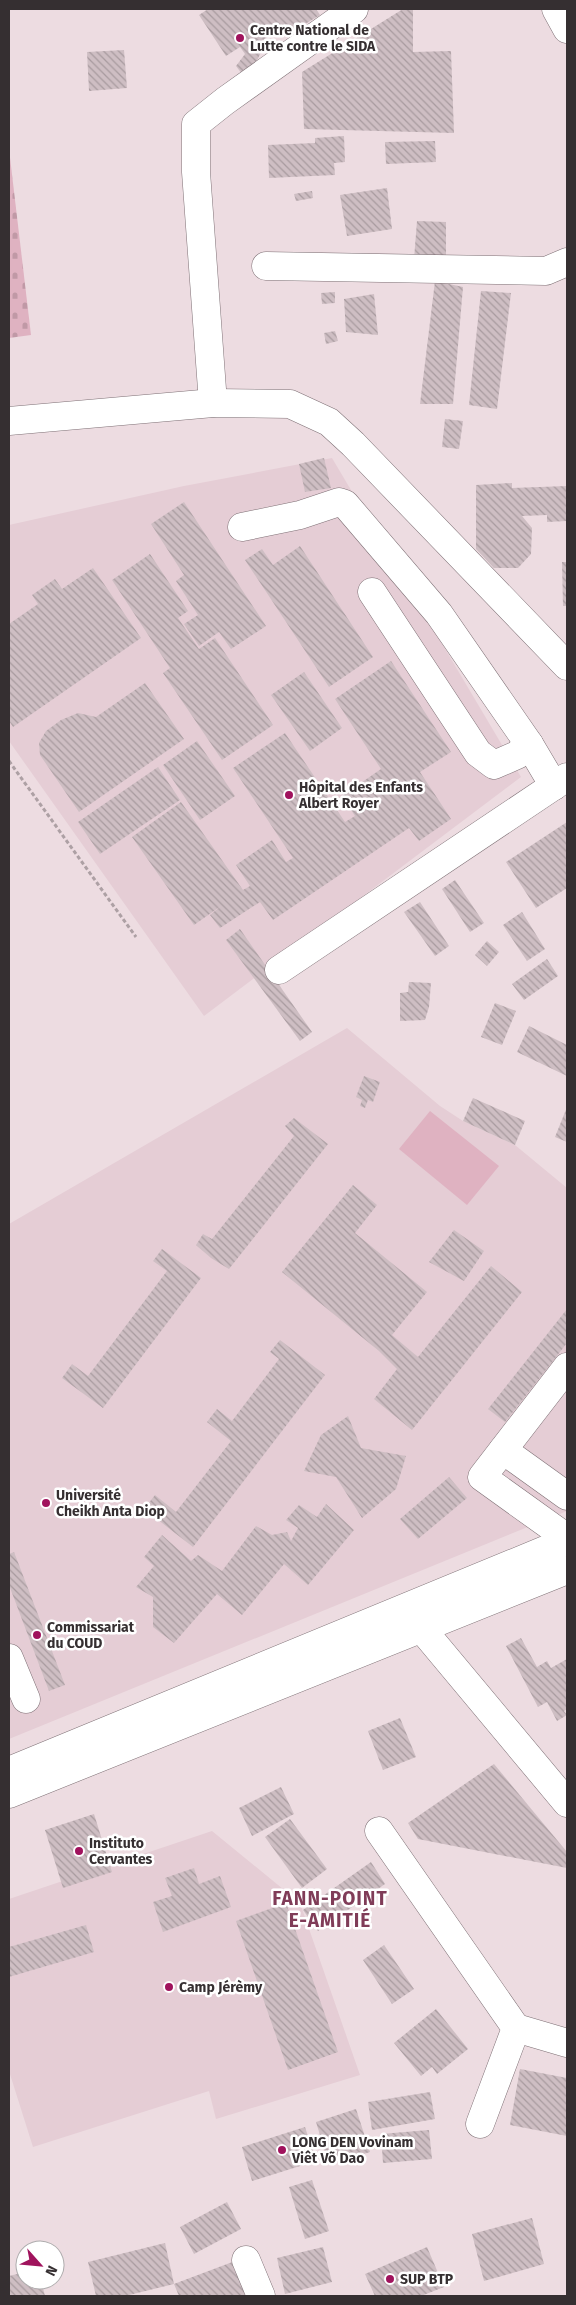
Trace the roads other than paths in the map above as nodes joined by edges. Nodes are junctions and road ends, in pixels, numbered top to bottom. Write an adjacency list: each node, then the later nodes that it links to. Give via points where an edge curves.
1 (354, 9): 6 (street, via 196,124 196,172)
2 (556, 9): 3 (street)
3 (567, 30)
4 (567, 262): 5 (street, via 546,271)
5 (266, 266)
6 (213, 403): 7 (street); 10 (street, via 290,404 329,422)
7 (9, 421)
8 (242, 527): 11 (street, via 300,515 339,502 345,504 439,614)
9 (372, 592): 11 (street, via 478,754 494,765 517,755)
10 (567, 666)
11 (529, 744): 12 (street)
12 (561, 781): 13 (street)
13 (279, 970)
14 (567, 1367): 15 (street)
15 (503, 1450): 16 (street); 17 (street, via 482,1477)
16 (567, 1496)
17 (567, 1539): 22 (street)
18 (567, 1570): 19 (street)
19 (421, 1628): 23 (street); 24 (street)
20 (9, 1658): 21 (street)
21 (26, 1699)
22 (9, 1771)
23 (9, 1794)
24 (567, 1801)
25 (379, 1831): 26 (street)
26 (516, 2028): 27 (street); 28 (street)
27 (567, 2043)
28 (480, 2124)
29 (246, 2260): 30 (street)
30 (261, 2296)

